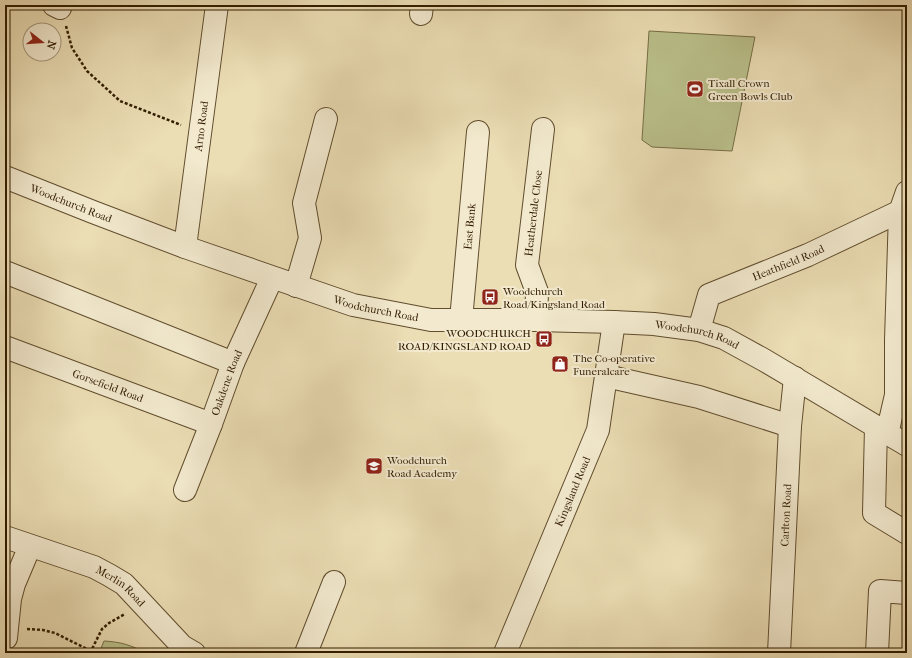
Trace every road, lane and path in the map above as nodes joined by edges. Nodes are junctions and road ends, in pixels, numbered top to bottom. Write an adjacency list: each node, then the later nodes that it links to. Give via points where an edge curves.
1 (217, 5): 6 (street, Arno Road)
2 (57, 7): 6 (path, via 72,48 86,71 120,101)
3 (326, 120): 12 (street, via 304,203 310,238)
4 (543, 129): 14 (street, Heatherdale Close, via 527,265 536,292)
5 (478, 132): 13 (street, East Bank)
6 (201, 133): 9 (street, Arno Road)
7 (5, 177): 9 (street, Woodchurch Road)
8 (905, 204): 16 (street, Heathfield Road, via 808,255 709,295); 17 (street)
9 (185, 247): 11 (street, Woodchurch Road)
10 (5, 272): 19 (street)
11 (272, 278): 12 (street, Woodchurch Road); 19 (street, Oakdene Road)
12 (296, 286): 13 (street, Woodchurch Road, via 353,305 431,320)
13 (461, 320): 14 (street, Woodchurch Road)
14 (536, 320): 15 (street, Woodchurch Road)
15 (614, 322): 16 (street, Woodchurch Road); 20 (street, Kingsland Road)
16 (700, 330): 21 (street, Woodchurch Road, via 724,338)
17 (902, 341): 24 (street, via 896,395)
18 (5, 347): 22 (street, Gorsefield Road)
19 (233, 363): 22 (street, Oakdene Road)
20 (606, 376): 23 (street, via 699,397); 37 (street, Kingsland Road, via 598,430)
21 (795, 378): 23 (street, Carlton Road); 24 (street, Woodchurch Road)
22 (211, 424): 26 (street, Oakdene Road)
23 (790, 426): 38 (street, Carlton Road)
24 (882, 430): 25 (street, Woodchurch Road); 27 (street, via 874,513)
25 (907, 445)
26 (185, 490)
27 (907, 533)
28 (5, 537): 29 (street, Merlin Road)
29 (30, 546): 32 (street, Merlin Road, via 94,567 124,584); 33 (street, via 10,599)
30 (334, 582): 36 (street)
31 (907, 593): 39 (street, via 880,590)
32 (143, 605): 34 (path, via 108,622); 35 (street, Merlin Road, via 182,646)
33 (6, 639): 34 (path, via 43,630 55,633)
34 (91, 652)
35 (194, 653)
36 (306, 653)
37 (505, 653)
38 (779, 653)
39 (877, 653)

